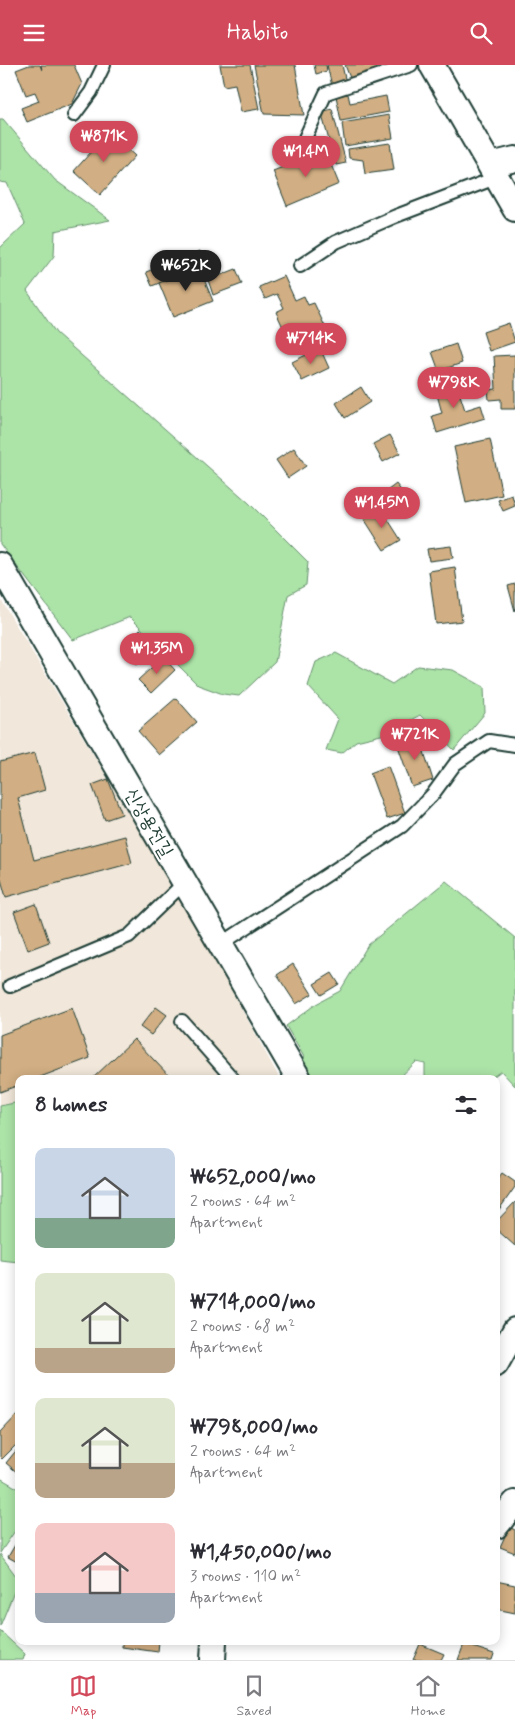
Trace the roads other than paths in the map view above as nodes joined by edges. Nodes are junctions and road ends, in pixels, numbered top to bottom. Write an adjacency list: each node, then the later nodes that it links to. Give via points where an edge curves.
1 (104, 65): 4 (lane, via 91,92)
2 (411, 65): 5 (lane, via 326,93)
3 (432, 65): 7 (street)
4 (74, 115)
5 (305, 138)
6 (515, 159): 7 (street)
7 (495, 171): 8 (street); 9 (lane, via 336,242)
8 (515, 209)
9 (300, 266)
10 (0, 565): 12 (street, 신상용전길)
11 (515, 745): 13 (lane, via 489,741 456,764 402,826)
12 (185, 882): 13 (street, 신상용전길); 14 (lane, via 129,937)
13 (221, 944): 17 (street, 신상용전길)
14 (10, 986)
15 (182, 1021): 16 (lane)
16 (229, 1075)
17 (296, 1075)
18 (515, 1330): 19 (street)
19 (500, 1357)
20 (515, 1503): 21 (street)
21 (500, 1521)
22 (214, 1645): 23 (street)
23 (213, 1660)

